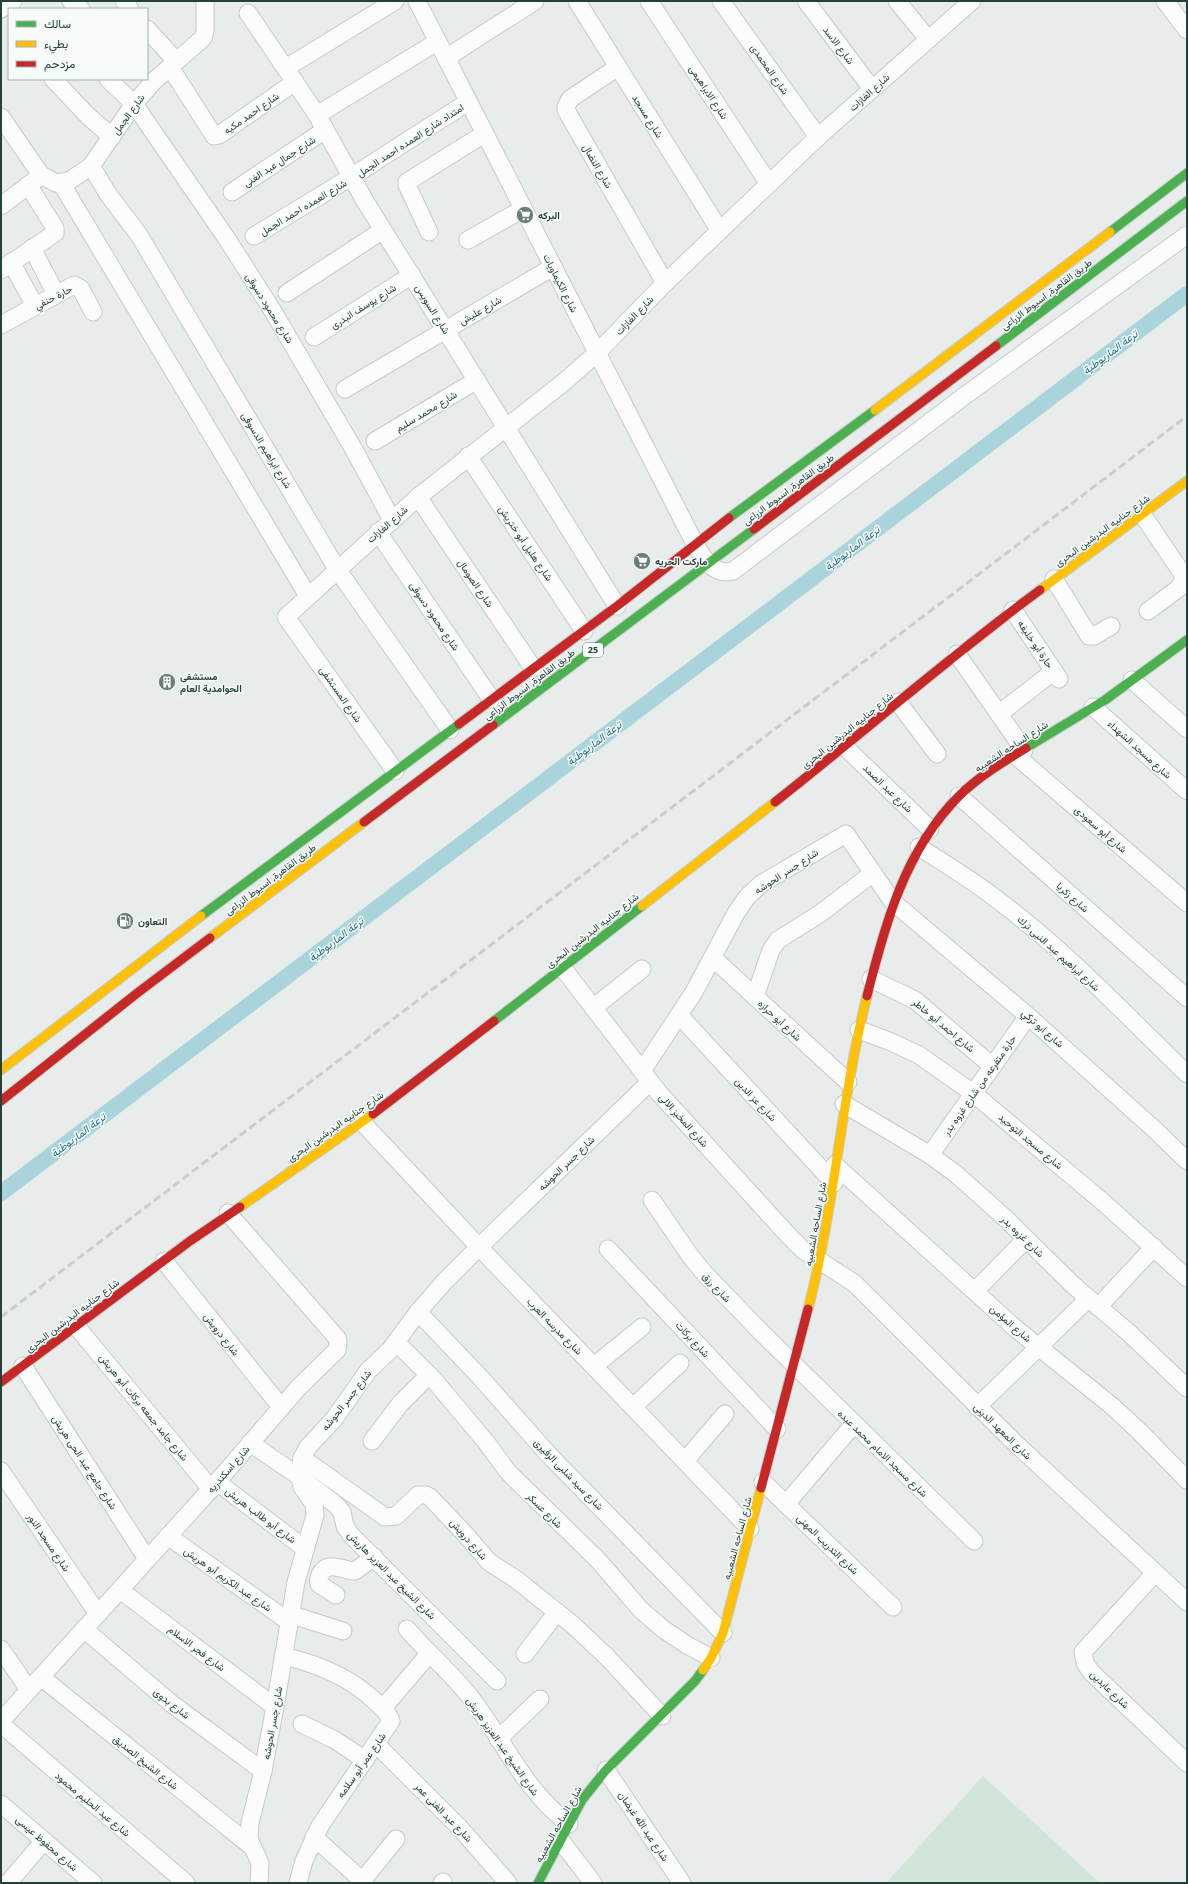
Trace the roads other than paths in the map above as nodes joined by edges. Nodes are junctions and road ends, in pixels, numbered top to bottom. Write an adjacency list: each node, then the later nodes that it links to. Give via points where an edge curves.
1 (13, 1): 15 (street)
2 (71, 1): 14 (street)
3 (205, 1): 23 (street, شارع الجمل, via 203,38)
4 (395, 1): 25 (street)
5 (417, 1): 21 (street, شارع الكيماويات)
6 (535, 1): 22 (street)
7 (576, 1): 24 (street, شارع مسجد)
8 (649, 1): 43 (street, شارع الابراهيمى)
9 (722, 1): 37 (street, شارع المحمدى)
10 (806, 1): 29 (street, شارع الاسد)
11 (897, 1): 20 (street)
12 (972, 1): 20 (street, شارع الغازات)
13 (1165, 1): 19 (street)
14 (80, 8)
15 (1, 9): 17 (street)
16 (248, 13): 25 (street, شارع السويس)
17 (8, 19)
18 (148, 30): 23 (street)
19 (1187, 30)
20 (928, 39): 29 (street, شارع الغازات)
21 (437, 42): 22 (street, شارع الكيماويات); 32 (street)
22 (446, 58): 30 (street, شارع الكيماويات)
23 (173, 64): 25 (street, شارع احمد مكيه, via 214,136 219,135); 26 (street, شارع الجمل)
24 (618, 67): 49 (street, شارع مسجد); 58 (street, شارع النضال, via 570,99 566,110)
25 (291, 75): 32 (street, شارع السويس)
26 (151, 77): 31 (street, شارع الجمل)
27 (54, 80): 36 (street)
28 (109, 80): 31 (street, شارع محمود دسوقى)
29 (872, 89): 37 (street, شارع الغازات)
30 (468, 102): 35 (street, شارع الكيماويات); 40 (street, امتداد شارع العمده احمد الجمل)
31 (134, 104): 36 (street, شارع الجمل); 75 (street, شارع محمود دسوقى, via 271,308 354,448)
32 (316, 115): 34 (street, شارع السويس)
33 (1, 117): 41 (street)
34 (326, 130): 40 (street, شارع السويس); 44 (street, شارع جمال عبد الغنى)
35 (484, 134): 47 (street, شارع الكيماويات); 50 (street, via 407,182)
36 (112, 137): 38 (street, شارع الجمل)
37 (818, 138): 43 (street, شارع الغازات)
38 (91, 166): 42 (street, شارع الجمل, via 69,181); 79 (street, شارع ابراهيم الدسوقى, via 108,194 139,235)
39 (1187, 173): 77 (main road, طريق القاهرة, اسيوط الزراعى / 25)
40 (351, 178): 48 (street, شارع السويس); 52 (street, شارع العمده احمد الجمل)
41 (35, 180): 42 (street); 46 (street); 54 (street, via 56,229 52,236)
42 (61, 183): 81 (street)
43 (769, 184): 49 (street, شارع الغازات)
44 (232, 192)
45 (1187, 201): 78 (main road, طريق القاهرة, اسيوط الزراعى / 25)
46 (1, 206)
47 (522, 209): 53 (street); 56 (street, شارع الكيماويات)
48 (383, 230): 57 (street, شارع السويس); 59 (street)
49 (720, 231): 58 (street, شارع الغازات)
50 (429, 232)
51 (1187, 235): 78 (street, via 967,394 733,571 722,571)
52 (254, 236)
53 (468, 240)
54 (32, 248): 55 (street); 60 (street)
55 (6, 266): 61 (street)
56 (553, 267): 64 (street, شارع عليش); 66 (street, شارع الكيماويات)
57 (412, 275): 64 (street, شارع السويس); 65 (street, شارع يوسف البدرى)
58 (665, 283): 66 (street, شارع الغازات)
59 (287, 293)
60 (56, 294): 61 (street, حارة حنفي); 62 (street, حارة حنفي, via 71,285 76,286 81,289)
61 (35, 306): 63 (street, حارة حنفي)
62 (93, 312)
63 (1, 325)
64 (446, 330): 67 (street, شارع السويس); 68 (street, شارع عليش)
65 (314, 337)
66 (597, 353): 69 (street, شارع الغازات); 77 (street, شارع الكيماويات)
67 (477, 380): 69 (street, شارع السويس); 70 (street, شارع محمد سليم)
68 (345, 389)
69 (506, 427): 71 (street, شارع الغازات); 82 (street, شارع السويس)
70 (375, 441)
71 (468, 456): 73 (street, شارع الغازات); 87 (street, شارع هليل أبو ختريش)
72 (1187, 481): 74 (main road, شارع جنابيه البدرشين البحرى)
73 (418, 497): 75 (street, شارع الغازات); 90 (street, شارع الصومال)
74 (1142, 514): 80 (main road, شارع جنابيه البدرشين البحرى); 84 (street, via 1182,572 1184,579 1182,585)
75 (392, 520): 76 (street, شارع الغازات)
76 (378, 532): 79 (street, شارع الغازات); 92 (street, شارع محمود دسوقى)
77 (695, 544): 78 (street, شارع الكيماويات); 82 (main road, طريق القاهرة, اسيوط الزراعى / 25)
78 (707, 564): 125 (main road, طريق القاهرة, اسيوط الزراعى / 25, via 142,990)
79 (337, 569): 81 (street, شارع الغازات); 97 (street, شارع ابراهيم الدسوقى)
80 (1054, 579): 83 (main road, شارع جنابيه البدرشين البحرى); 86 (street, via 1089,636 1094,636)
81 (308, 596): 85 (street, شارع الغازات)
82 (617, 606): 87 (main road, طريق القاهرة, اسيوط الزراعى / 25)
83 (1013, 610): 89 (main road, شارع جنابيه البدرشين البحرى); 95 (street, حارة أبو خليفه, via 1057,675)
84 (1148, 611)
85 (286, 617): 101 (street, شارع المستشفى)
86 (1111, 626)
87 (584, 630): 90 (main road, طريق القاهرة, اسيوط الزراعى / 25)
88 (1186, 642): 91 (main road, شارع الساحه الشعبيه)
89 (957, 654): 93 (main road, شارع جنابيه البدرشين البحرى); 95 (street, شارع أبو سعودى)
90 (533, 668): 92 (main road, طريق القاهرة, اسيوط الزراعى / 25)
91 (1132, 680): 94 (main road, شارع الساحه الشعبيه); 96 (street)
92 (491, 699): 97 (main road, طريق القاهرة, اسيوط الزراعى / 25)
93 (898, 702): 98 (main road, شارع جنابيه البدرشين البحرى); 100 (street)
94 (1093, 707): 99 (main road, شارع الساحه الشعبيه); 102 (street, شارع مسجد الشهداء)
95 (999, 714): 99 (street, شارع أبو سعودى)
96 (1187, 729)
97 (450, 730): 101 (main road, طريق القاهرة, اسيوط الزراعى / 25)
98 (845, 747): 104 (street, شارع عبد الصمد); 110 (main road, شارع جنابيه البدرشين البحرى)
99 (1020, 753): 103 (main road, شارع الساحه الشعبيه, via 983,776); 108 (street, شارع أبو سعودى)
100 (937, 754)
101 (395, 771): 120 (main road, طريق القاهرة, اسيوط الزراعى / 25)
102 (1187, 791)
103 (959, 796): 104 (main road, شارع الساحه الشعبيه); 114 (street, شارع زكريا)
104 (930, 829): 105 (main road, شارع الساحه الشعبيه)
105 (918, 847): 107 (main road, شارع الساحه الشعبيه); 121 (street, شارع ابراهيم عبد النبى ترك, via 999,900 1036,931)
106 (873, 872): 107 (street, شارع جسر الحوشه); 109 (street, شارع جسر الحوشه, via 848,835 844,834 754,890 736,913); 113 (street, via 821,913 778,940 771,950)
107 (893, 902): 112 (main road, شارع الساحه الشعبيه); 117 (street, شارع ابو تركي)
108 (1187, 903)
109 (713, 958): 113 (street, شارع أبو حرازه); 116 (street, شارع جسر الحوشه)
110 (562, 967): 115 (street, شارع المخبز الالى); 127 (main road, شارع جنابيه البدرشين البحرى)
111 (642, 969): 115 (street)
112 (871, 979): 118 (main road, شارع الساحه الشعبيه); 119 (street, شارع احمد أبو خاطر, via 915,1000)
113 (755, 997): 123 (street, شارع أبو حرازه)
114 (1187, 998)
115 (593, 1008): 122 (street, شارع المخبز الالى)
116 (679, 1015): 122 (street, شارع جسر الحوشه); 131 (street, شارع عز الدين)
117 (1028, 1016): 119 (street, حارة متفرعه من شارع غزوه بدر); 129 (street, شارع ابو تركي)
118 (859, 1030): 123 (main road, شارع الساحه الشعبيه); 124 (street, شارع مسجد التوحيد, via 919,1055)
119 (992, 1066): 124 (street, حارة متفرعه من شارع غزوه بدر)
120 (1, 1069)
121 (1187, 1074)
122 (646, 1077): 135 (street, شارع جسر الحوشه); 139 (street, شارع المخبز الالى, via 788,1235)
123 (848, 1082): 126 (main road, شارع الساحه الشعبيه)
124 (973, 1093): 128 (street, حارة متفرعه من شارع غزوه بدر); 136 (street, شارع مسجد التوحيد)
125 (1, 1101)
126 (844, 1104): 128 (street, شارع غزوه بدر); 130 (main road, شارع الساحه الشعبيه)
127 (362, 1122): 133 (main road, شارع جنابيه البدرشين البحرى); 135 (street, شارع مدرسه العرب)
128 (930, 1155): 134 (street, شارع غزوه بدر, via 956,1174)
129 (1187, 1161)
130 (836, 1165): 131 (main road, شارع الساحه الشعبيه); 141 (street, شارع المؤمن)
131 (834, 1183): 139 (main road, شارع الساحه الشعبيه)
132 (652, 1200): 149 (street, شارع رزق, via 705,1274)
133 (228, 1213): 138 (main road, شارع جنابيه البدرشين البحرى); 157 (street, شارع اسكندريه, via 338,1342 335,1354 298,1388)
134 (1026, 1239): 141 (street); 142 (street, شارع غزوه بدر)
135 (479, 1247): 143 (street, شارع جسر الحوشه); 151 (street, شارع مدرسه العرب)
136 (1154, 1247): 140 (street, شارع مسجد التوحيد); 142 (street)
137 (608, 1249): 160 (street, شارع بركات)
138 (164, 1260): 144 (main road, شارع جنابيه البدرشين البحرى); 157 (street, شارع درويش)
139 (820, 1262): 149 (main road, شارع الساحه الشعبيه); 156 (street, شارع المعهد الدينى, via 854,1283)
140 (1187, 1278)
141 (975, 1291): 147 (street, شارع المؤمن)
142 (1093, 1303): 147 (street); 154 (street, شارع غزوه بدر)
143 (418, 1312): 146 (street, شارع جسر الحوشه); 188 (street, شارع سيد شلبى الزفيرى, via 550,1456)
144 (76, 1326): 150 (main road, شارع جنابيه البدرشين البحرى); 169 (street, شارع جامد جمعه بركات أبو هريش)
145 (642, 1327): 151 (street)
146 (397, 1343): 152 (street, شارع عسكر); 163 (street, شارع جسر الحوشه, via 368,1371)
147 (1039, 1346): 156 (street); 167 (street, شارع المؤمن, via 1118,1411)
148 (680, 1363): 155 (street)
149 (794, 1363): 159 (street, شارع مسجد الامام محمد عبده); 160 (main road, شارع الساحه الشعبيه)
150 (23, 1366): 153 (main road, شارع جنابيه البدرشين البحرى); 176 (street, شارع جامع عبد الحى هريش)
151 (594, 1366): 155 (street, شارع مدرسه العرب)
152 (429, 1375): 161 (street, via 400,1404); 193 (street, شارع عسكر, via 508,1472 599,1562 642,1610 663,1629)
153 (1, 1382)
154 (1187, 1388)
155 (633, 1407): 164 (street, شارع مدرسه العرب)
156 (977, 1407): 177 (street, شارع المعهد الدينى)
157 (281, 1408): 162 (street, شارع اسكندريه)
158 (725, 1414): 164 (street)
159 (854, 1424): 170 (street); 173 (street, شارع مسجد الامام محمد عبده)
160 (777, 1429): 168 (main road, شارع الساحه الشعبيه)
161 (372, 1441)
162 (250, 1443): 166 (street, شارع الشيخ عبد العزيز هاريش); 169 (street, شارع اسكندريه)
163 (302, 1458): 166 (street, شارع جسر الحوشه); 182 (street, شارع درويش, via 385,1517 396,1516 418,1495 430,1497 489,1562 517,1580)
164 (685, 1461): 171 (street, شارع مدرسه العرب)
165 (1, 1471): 183 (street, شارع مسجد النور)
166 (300, 1477): 174 (street, شارع جسر الحوشه, via 302,1487 316,1509); 175 (street, شارع الشيخ عبد العزيز هاريش, via 340,1508 347,1530)
167 (1187, 1480)
168 (763, 1482): 170 (street, شارع التدريب المهنى); 171 (main road, شارع الساحه الشعبيه)
169 (214, 1485): 172 (street, شارع اسكندريه); 174 (street, شارع أبو طالب هريش)
170 (786, 1504): 181 (street, شارع التدريب المهنى)
171 (750, 1529): 188 (main road, شارع الساحه الشعبيه)
172 (168, 1536): 176 (street, شارع اسكندريه); 184 (street, شارع عبد الكريم أبو هريش)
173 (974, 1541)
174 (304, 1548): 184 (street, شارع جسر الحوشه)
175 (374, 1557): 179 (street, via 355,1571 333,1566 321,1573 319,1584); 195 (street, شارع الشيخ عبد العزيز هاريش)
176 (147, 1559): 178 (street, شارع اسكندريه)
177 (1155, 1573): 180 (street, شارع المعهد الدينى); 206 (street, شارع عابدين, via 1083,1652 1084,1658 1090,1672)
178 (120, 1590): 183 (street, شارع اسكندريه); 198 (street, شارع فجر الاسلام)
179 (336, 1595)
180 (1187, 1602)
181 (893, 1607)
182 (557, 1612): 191 (street); 200 (street, شارع درويش, via 606,1657)
183 (98, 1614): 185 (street, شارع اسكندريه)
184 (289, 1618): 187 (street, شارع عبد الكريم أبو هريش); 192 (street, شارع جسر الحوشه)
185 (84, 1629): 194 (street, شارع اسكندريه); 208 (street, شارع بدوى, via 172,1704)
186 (407, 1629): 190 (street, شارع الشيخ عبد العزيز هريش)
187 (342, 1631)
188 (723, 1633): 193 (main road, شارع الساحه الشعبيه)
189 (1, 1649): 196 (street)
190 (429, 1654): 199 (street); 203 (street, شارع الشيخ عبد العزيز هريش, via 470,1696)
191 (525, 1654)
192 (283, 1656): 198 (street, شارع جسر الحوشه); 199 (street, via 319,1666 347,1679)
193 (711, 1658): 200 (main road, شارع الساحه الشعبيه)
194 (40, 1677): 196 (street, شارع اسكندريه); 215 (street, شارع الشيخ الصديق)
195 (497, 1681)
196 (29, 1690): 201 (street, شارع اسكندريه)
197 (540, 1699): 203 (street)
198 (275, 1707): 208 (street, شارع جسر الحوشه)
199 (383, 1708): 204 (street, شارع عمر أبو سلامه, via 391,1721)
200 (662, 1716): 207 (main road, شارع الساحه الشعبيه)
201 (1, 1723): 219 (street, شارع عبد الحليم محمود)
202 (302, 1724): 205 (street, via 335,1740)
203 (498, 1739): 210 (street, شارع الشيخ عبد العزيز هريش, via 532,1790 551,1811)
204 (376, 1744): 205 (street, شارع عمر أبو سلامه); 222 (street, شارع عبد الغنى عمر, via 460,1828)
205 (366, 1760): 211 (street, شارع عمر أبو سلامه, via 326,1815)
206 (1187, 1763)
207 (606, 1770): 210 (main road, شارع الساحه الشعبيه, via 582,1800); 225 (street, شارع عبد الله غيضان)
208 (263, 1771): 215 (street, شارع جسر الحوشه, via 250,1823)
209 (1, 1804): 213 (street, شارع محفوظ عيسى)
210 (569, 1824): 214 (main road, شارع الساحه الشعبيه)
211 (314, 1837): 216 (street); 221 (street, شارع عمر أبو سلامه)
212 (396, 1839): 216 (street)
213 (44, 1841): 217 (street); 218 (street, شارع محفوظ عيسى)
214 (561, 1841): 223 (main road, شارع الساحه الشعبيه); 224 (street)
215 (251, 1846): 220 (street, شارع جسر الحوشه, via 260,1863)
216 (363, 1882)
217 (8, 1883)
218 (93, 1883)
219 (186, 1883)
220 (259, 1883)
221 (298, 1883)
222 (508, 1883)
223 (538, 1883)
224 (594, 1883)
225 (682, 1883)

